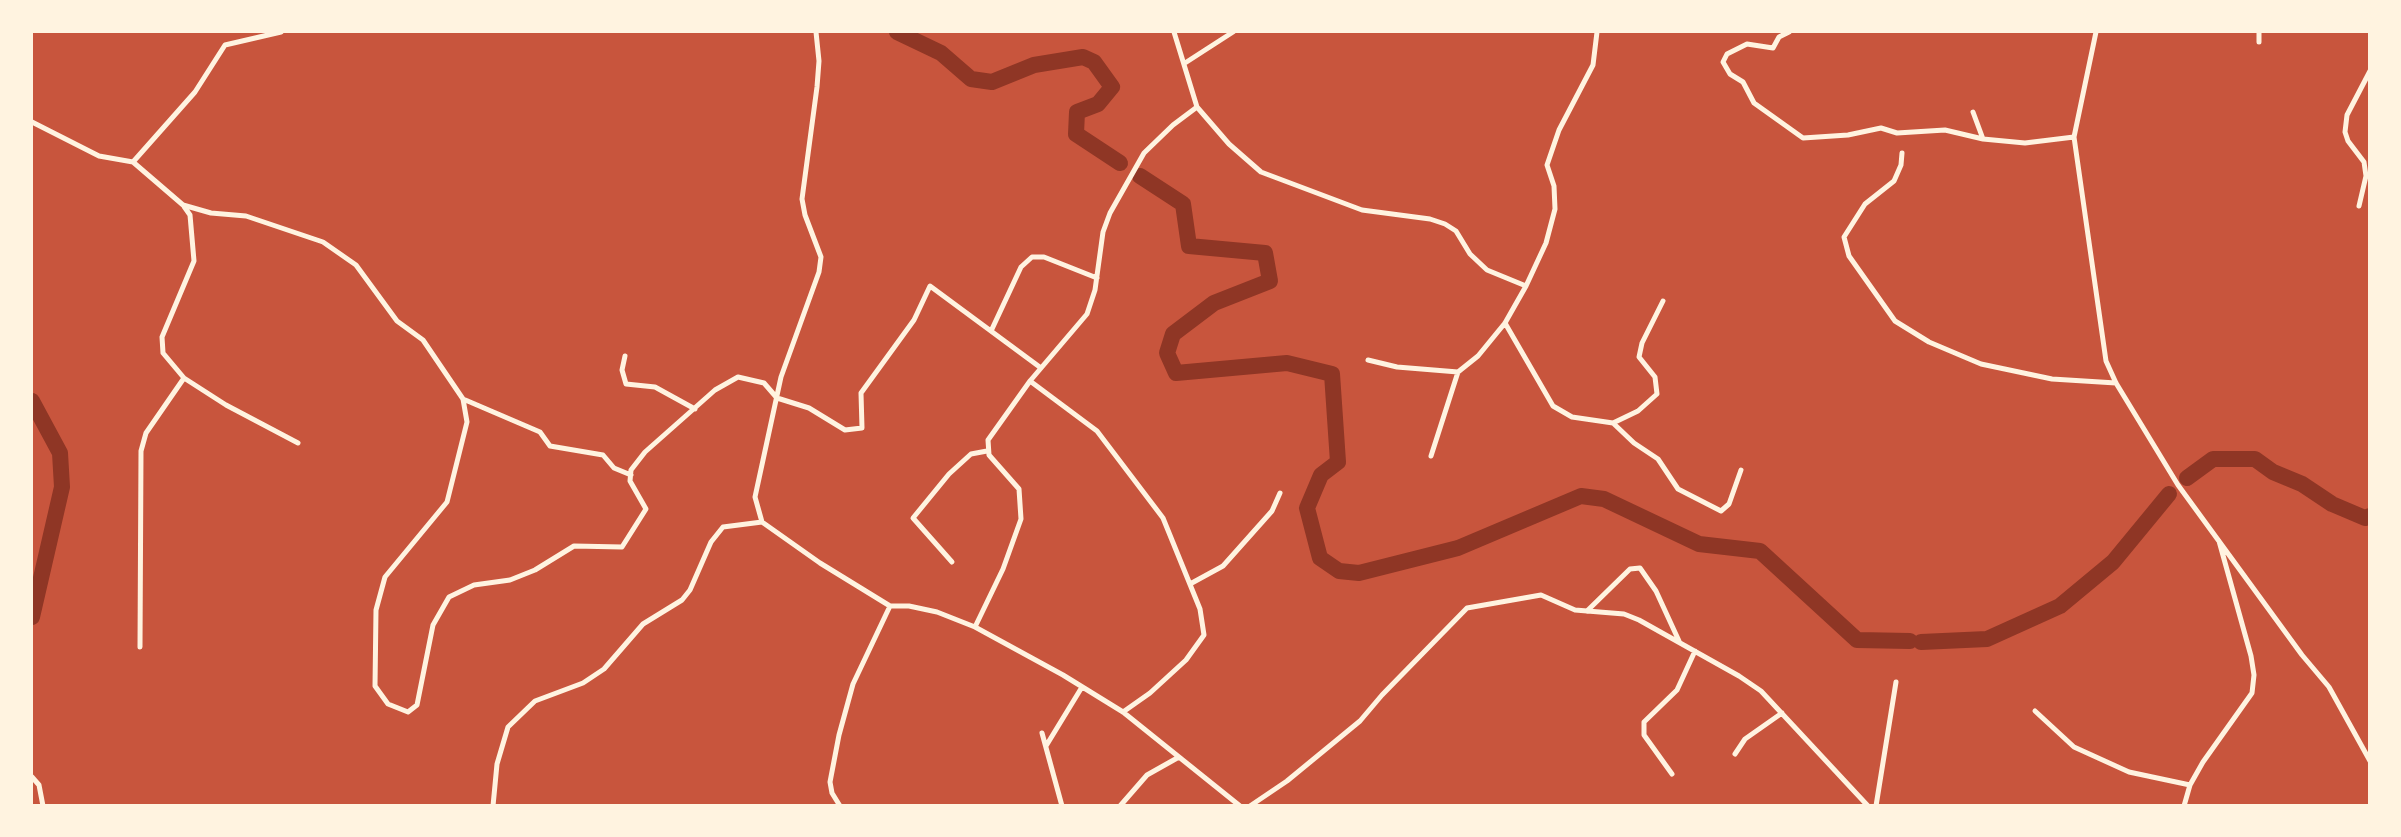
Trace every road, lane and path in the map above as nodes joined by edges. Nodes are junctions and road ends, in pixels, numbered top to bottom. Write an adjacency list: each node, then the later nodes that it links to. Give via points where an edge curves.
1 (281, 32): 18 (street, via 225,45 195,92)
2 (816, 32): 33 (street, via 817,87 802,199 821,256)
3 (1174, 32): 10 (street)
4 (1233, 32): 10 (street)
5 (1597, 32): 22 (street, via 1593,65 1559,130 1547,165 1554,186 1555,209 1546,243)
6 (1788, 32): 16 (street, via 1779,37 1773,48 1747,44 1726,54 1724,62 1730,74 1743,82 1754,103 1803,138 1881,128 1897,133 1944,130)
7 (2097, 32): 15 (street)
8 (2259, 32): 9 (street)
9 (2259, 42)
10 (1185, 63): 12 (street)
11 (2370, 71): 20 (street, via 2347,116 2345,132 2364,162)
12 (1197, 107): 21 (street, via 1144,153 1110,213 1103,232); 22 (street, via 1229,144 1268,177 1362,210 1445,224 1456,231 1470,254 1487,270)
13 (1973, 112): 16 (street)
14 (32, 122): 18 (street, via 99,156)
15 (2074, 137): 16 (street, via 2025,143); 32 (street, via 2101,333)
16 (1983, 139)
17 (1902, 153): 32 (street, via 1894,181 1865,204 1844,237 1850,256 1894,321 1929,342 1980,364 2052,379)
18 (133, 162): 19 (street)
19 (183, 205): 30 (street, via 194,234 194,261 160,345); 34 (street, via 211,213 246,216 323,242 357,265 397,321 423,340)
20 (2359, 206)
21 (1097, 278): 25 (street, via 1044,257 1032,257 1021,267); 28 (street, via 1087,314)
22 (1526, 286): 24 (street)
23 (1663, 301): 36 (street, via 1639,357 1655,377 1657,394 1638,411)
24 (1505, 323): 29 (street, via 1478,356); 36 (street, via 1553,406 1572,417)
25 (992, 329): 28 (street); 33 (street, via 930,286 914,320 861,393 862,428 845,430 809,408)
26 (625, 356): 35 (street, via 622,370 626,384 655,387)
27 (1368, 360): 29 (street, via 1397,367)
28 (1041, 368): 31 (street)
29 (1458, 372): 39 (street)
30 (184, 378): 37 (street); 51 (street, via 146,433 141,450)
31 (1030, 381): 38 (street, via 988,440); 46 (street, via 1097,431 1119,458 1163,518)
32 (2115, 383): 44 (street, via 2178,485)
33 (777, 398): 35 (street, via 764,383 738,377 715,390); 43 (street, via 755,497)
34 (463, 399): 41 (street, via 540,432 550,446 603,455 614,468); 41 (street, via 467,422 447,502 385,577 376,610 375,686 388,704 408,712 417,705 433,625 448,597 474,585 510,580 535,570 574,546 622,547 646,509 630,481)
35 (695, 409): 41 (street, via 645,452)
36 (1613, 423): 40 (street, via 1658,459 1678,489 1721,511 1729,504)
37 (298, 443)
38 (987, 451): 45 (street, via 971,454 913,518); 49 (street, via 1019,489 1021,519 1003,569)
39 (1431, 456)
40 (1741, 470)
41 (631, 475)
42 (1280, 493): 46 (street, via 1272,511 1223,566)
43 (762, 522): 47 (street); 67 (street, via 723,527 711,542 682,600 643,624 604,669 583,683 535,701 508,727 497,764)
44 (2219, 538): 61 (street, via 2329,687); 66 (street, via 2251,656 2252,693)
45 (952, 562)
46 (1190, 584): 56 (street, via 1204,635 1186,660)
47 (890, 606): 49 (street, via 937,612); 69 (street, via 853,684 839,735 830,782)
48 (1587, 611): 50 (street, via 1624,614); 50 (street, via 1630,569 1641,568); 73 (street, via 1541,595 1467,608 1360,721)
49 (975, 627): 54 (street)
50 (1679, 642): 52 (street)
51 (140, 647)
52 (1695, 651): 57 (street, via 1761,691); 64 (street, via 1677,690 1644,722 1644,735)
53 (1896, 682): 75 (street)
54 (1082, 687): 56 (street); 59 (street)
55 (2035, 711): 66 (street, via 2074,747 2129,772)
56 (1124, 712): 62 (street)
57 (1782, 713): 60 (street, via 1745,740); 74 (street)
58 (1042, 733): 59 (street)
59 (1046, 746): 70 (street)
60 (1735, 753)
61 (2368, 753): 63 (street)
62 (1179, 757): 71 (street, via 1147,776); 72 (street)
63 (2370, 760)
64 (1671, 774)
65 (32, 777): 68 (street, via 39,785)
66 (2190, 785): 76 (street)
67 (494, 805)
68 (43, 806)
69 (840, 806)
70 (1062, 806)
71 (1120, 806)
72 (1240, 806)
73 (1250, 806)
74 (1868, 806)
75 (1876, 806)
76 (2184, 806)

